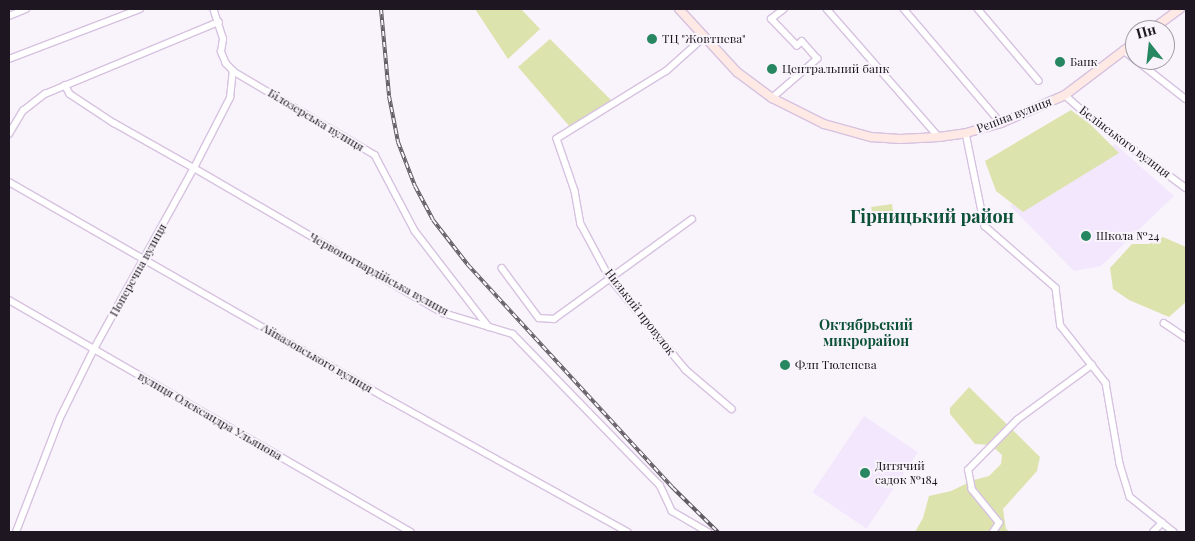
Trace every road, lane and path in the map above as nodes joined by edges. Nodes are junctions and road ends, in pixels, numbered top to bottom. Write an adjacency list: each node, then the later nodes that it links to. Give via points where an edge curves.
1 (26, 9): 10 (street)
2 (140, 9): 15 (street)
3 (213, 9): 12 (street)
4 (679, 9): 13 (street, Рєпіна вулиця)
5 (784, 9): 21 (street, via 771,20 797,46 802,42 817,59)
6 (827, 9): 26 (street)
7 (904, 9): 23 (street)
8 (978, 9): 18 (street)
9 (1180, 9): 11 (street)
10 (9, 16)
11 (1165, 20)
12 (218, 22): 17 (street, via 221,52); 19 (street)
13 (704, 38): 21 (street, Рєпіна вулиця, via 737,72); 33 (street, Низький провулок, via 667,72 557,139 575,191 581,224)
14 (1123, 50): 20 (street, Рєпіна вулиця)
15 (9, 59)
16 (1148, 70): 22 (street)
17 (233, 71): 27 (street, Поперечна вулиця, via 230,98); 36 (street, Білозерська вулиця, via 375,155 415,232)
18 (1039, 81)
19 (65, 85): 25 (street, via 45,94 23,111); 27 (street, Червоногвардійська вулиця, via 70,94 114,124)
20 (1065, 95): 23 (street, Рєпіна вулиця); 29 (street, Белінського вулиця)
21 (772, 98): 26 (street, Рєпіна вулиця, via 824,124 871,136 900,139)
22 (1186, 98)
23 (1001, 122): 24 (street, Рєпіна вулиця)
24 (966, 133): 26 (street, Рєпіна вулиця); 39 (street, via 985,226 1056,288 1061,326)
25 (9, 134)
26 (939, 137)
27 (194, 168): 31 (street, Поперечна вулиця); 36 (street, Червоногвардійська вулиця, via 443,313)
28 (9, 182): 31 (street, Айвазовського вулиця)
29 (1186, 188)
30 (692, 219): 33 (street)
31 (145, 258): 38 (street, Поперечна вулиця); 44 (street, Айвазовського вулиця, via 388,399)
32 (502, 268): 33 (street, via 539,318 554,319)
33 (610, 278): 40 (street, Низький провулок, via 686,370)
34 (9, 300): 38 (street, вулиця Олександра Ульянова)
35 (1164, 322): 37 (street)
36 (489, 326): 45 (street, Червоногвардійська вулиця, via 512,334 660,486 672,511)
37 (1186, 338)
38 (94, 349): 42 (street, Поперечна вулиця, via 60,418); 43 (street, вулиця Олександра Ульянова)
39 (1092, 365): 41 (street, via 1106,383 1120,464 1130,497); 46 (street, via 1017,420 968,470 972,490 999,523)
40 (732, 409)
41 (1162, 523): 47 (street); 48 (street)
42 (16, 532)
43 (411, 532)
44 (628, 532)
45 (708, 532)
46 (993, 532)
47 (1153, 532)
48 (1174, 532)

